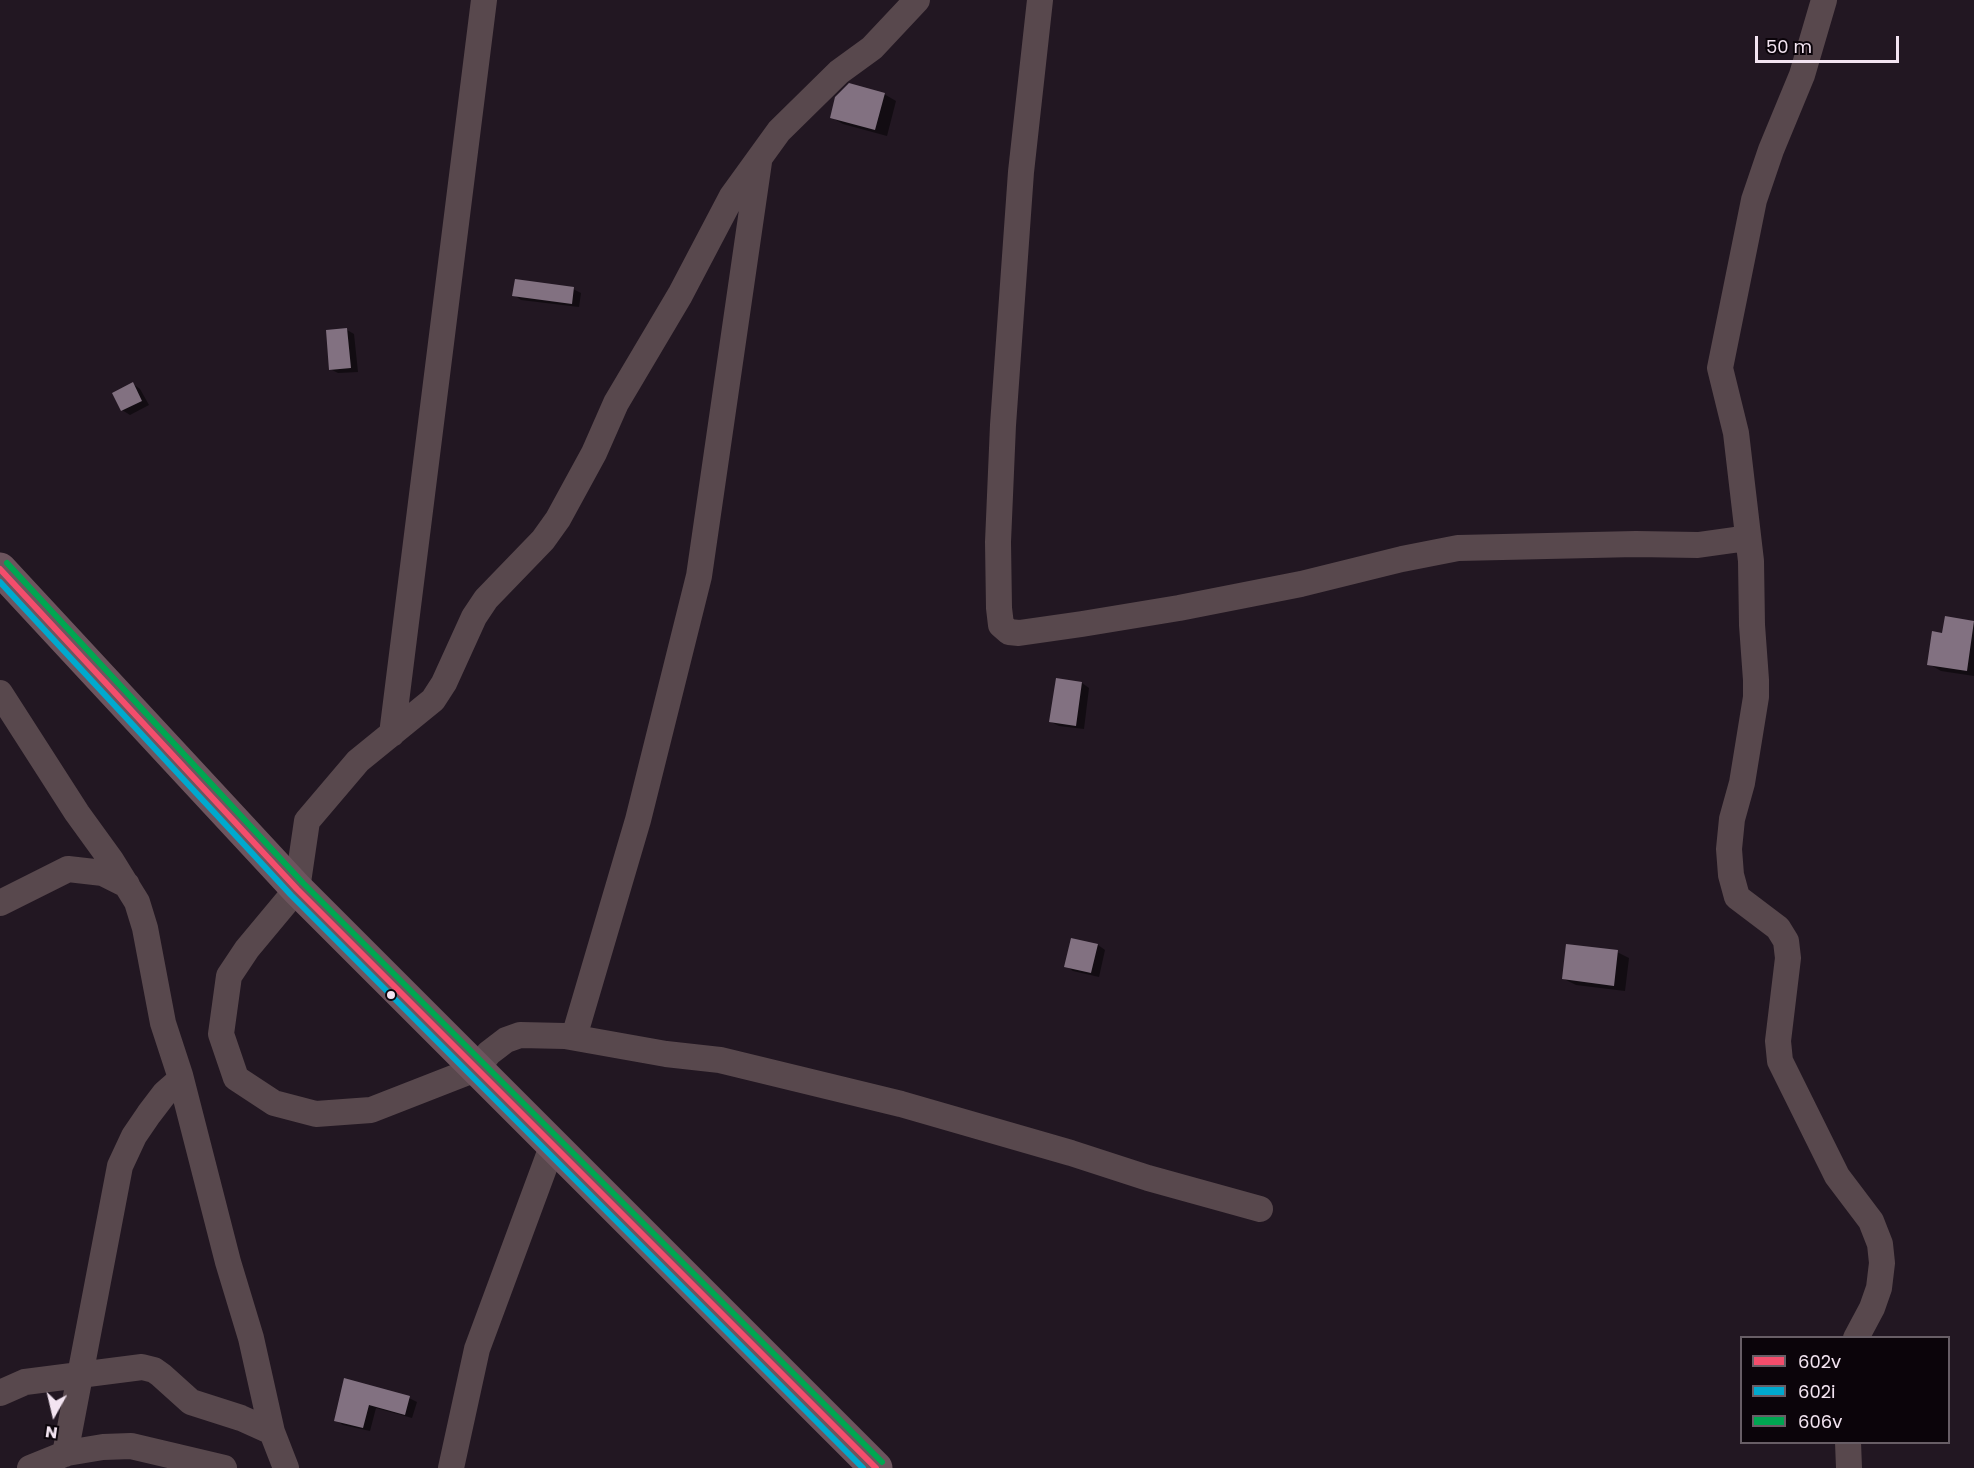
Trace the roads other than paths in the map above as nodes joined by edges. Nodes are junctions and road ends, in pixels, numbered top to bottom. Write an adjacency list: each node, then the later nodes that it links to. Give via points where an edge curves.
1 (484, 0): 9 (street)
2 (917, 0): 5 (street, via 872,48 839,72 798,111)
3 (1040, 0): 6 (street, via 1021,172 1003,424 999,608 1001,625 1009,632 1179,608 1458,548 1698,545)
4 (1824, 0): 6 (street, via 1802,75 1754,200 1720,368 1736,433)
5 (759, 159): 9 (street, via 732,196 680,295 616,403 558,519 480,608 433,700); 13 (street, via 699,576 638,820)
6 (1748, 538): 18 (street, via 1756,697 1732,819 1731,875 1737,897 1778,928 1786,941 1780,1061 1837,1176 1871,1221 1880,1244 1879,1288)
7 (0, 569): 11 (highway)
8 (0, 693): 10 (street)
9 (392, 734): 11 (street, via 358,761 307,821)
10 (127, 885): 12 (street, via 103,873 68,869); 15 (street, via 145,928 163,1023)
11 (297, 889): 14 (highway); 14 (street, via 229,976 221,1034 236,1078 274,1103 316,1114 371,1110)
12 (0, 903)
13 (574, 1037): 14 (street, via 520,1035 489,1053); 17 (street, via 720,1060 901,1104)
14 (476, 1069): 16 (highway)
15 (181, 1079): 19 (street, via 144,1121 120,1166); 21 (street, via 251,1338)
16 (553, 1144): 27 (street, via 477,1349); 28 (highway)
17 (1260, 1209)
18 (1857, 1336)
19 (81, 1376): 20 (street, via 25,1382); 21 (street, via 142,1367 154,1370 190,1401); 23 (street)
20 (0, 1393)
21 (272, 1432): 26 (street)
22 (1848, 1444): 29 (street)
23 (65, 1454): 24 (street); 25 (street, via 103,1446 131,1446)
24 (30, 1468)
25 (224, 1468)
26 (286, 1468)
27 (451, 1468)
28 (876, 1468)
29 (1849, 1468)

